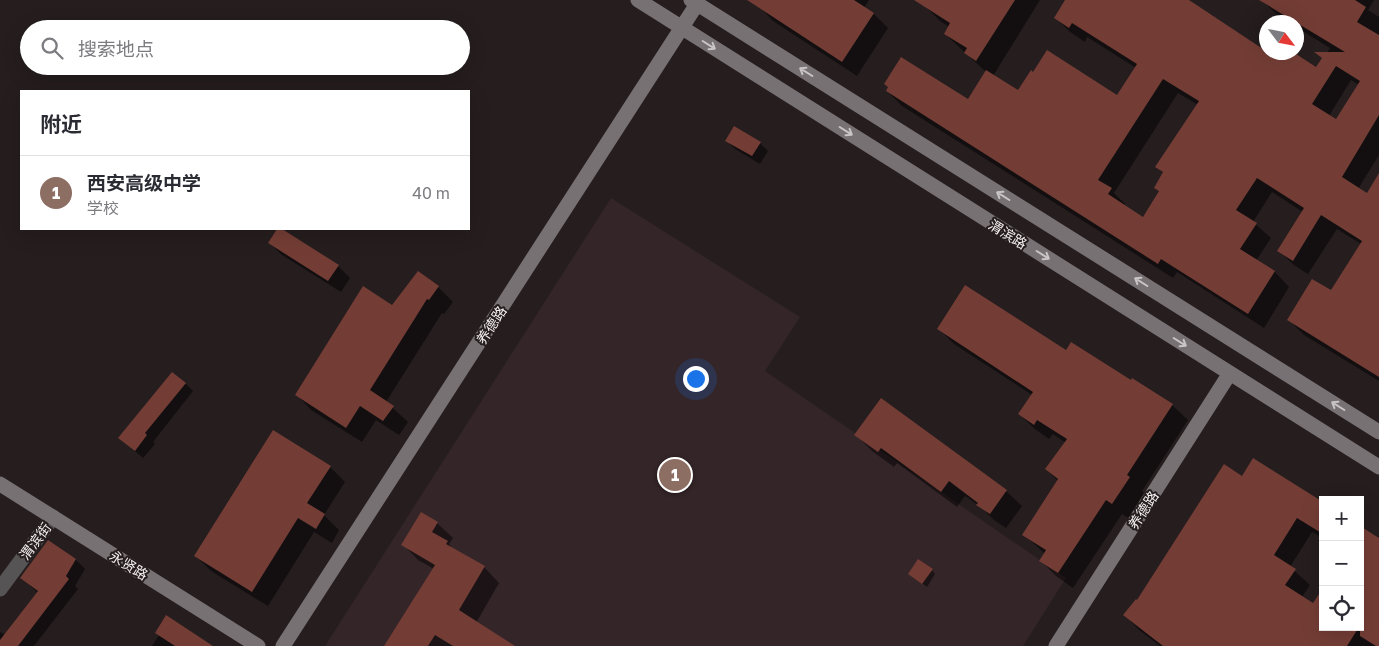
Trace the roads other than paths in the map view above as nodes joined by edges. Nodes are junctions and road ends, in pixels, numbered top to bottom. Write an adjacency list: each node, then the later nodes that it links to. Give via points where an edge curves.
1 (638, 0): 3 (street, 渭滨路)
2 (694, 2): 3 (street, 养德路); 5 (street, one-way to 2)
3 (682, 28): 4 (street, 渭滨路, one-way to 4); 11 (street, 养德路)
4 (1230, 373): 6 (street, 渭滨路); 12 (street, 养德路)
5 (1379, 432)
6 (1379, 467)
7 (0, 484): 8 (street, 永贤路)
8 (53, 517): 9 (street, 渭滨街); 10 (street, 永贤路)
9 (0, 588)
10 (258, 646)
11 (283, 646)
12 (1056, 646)

